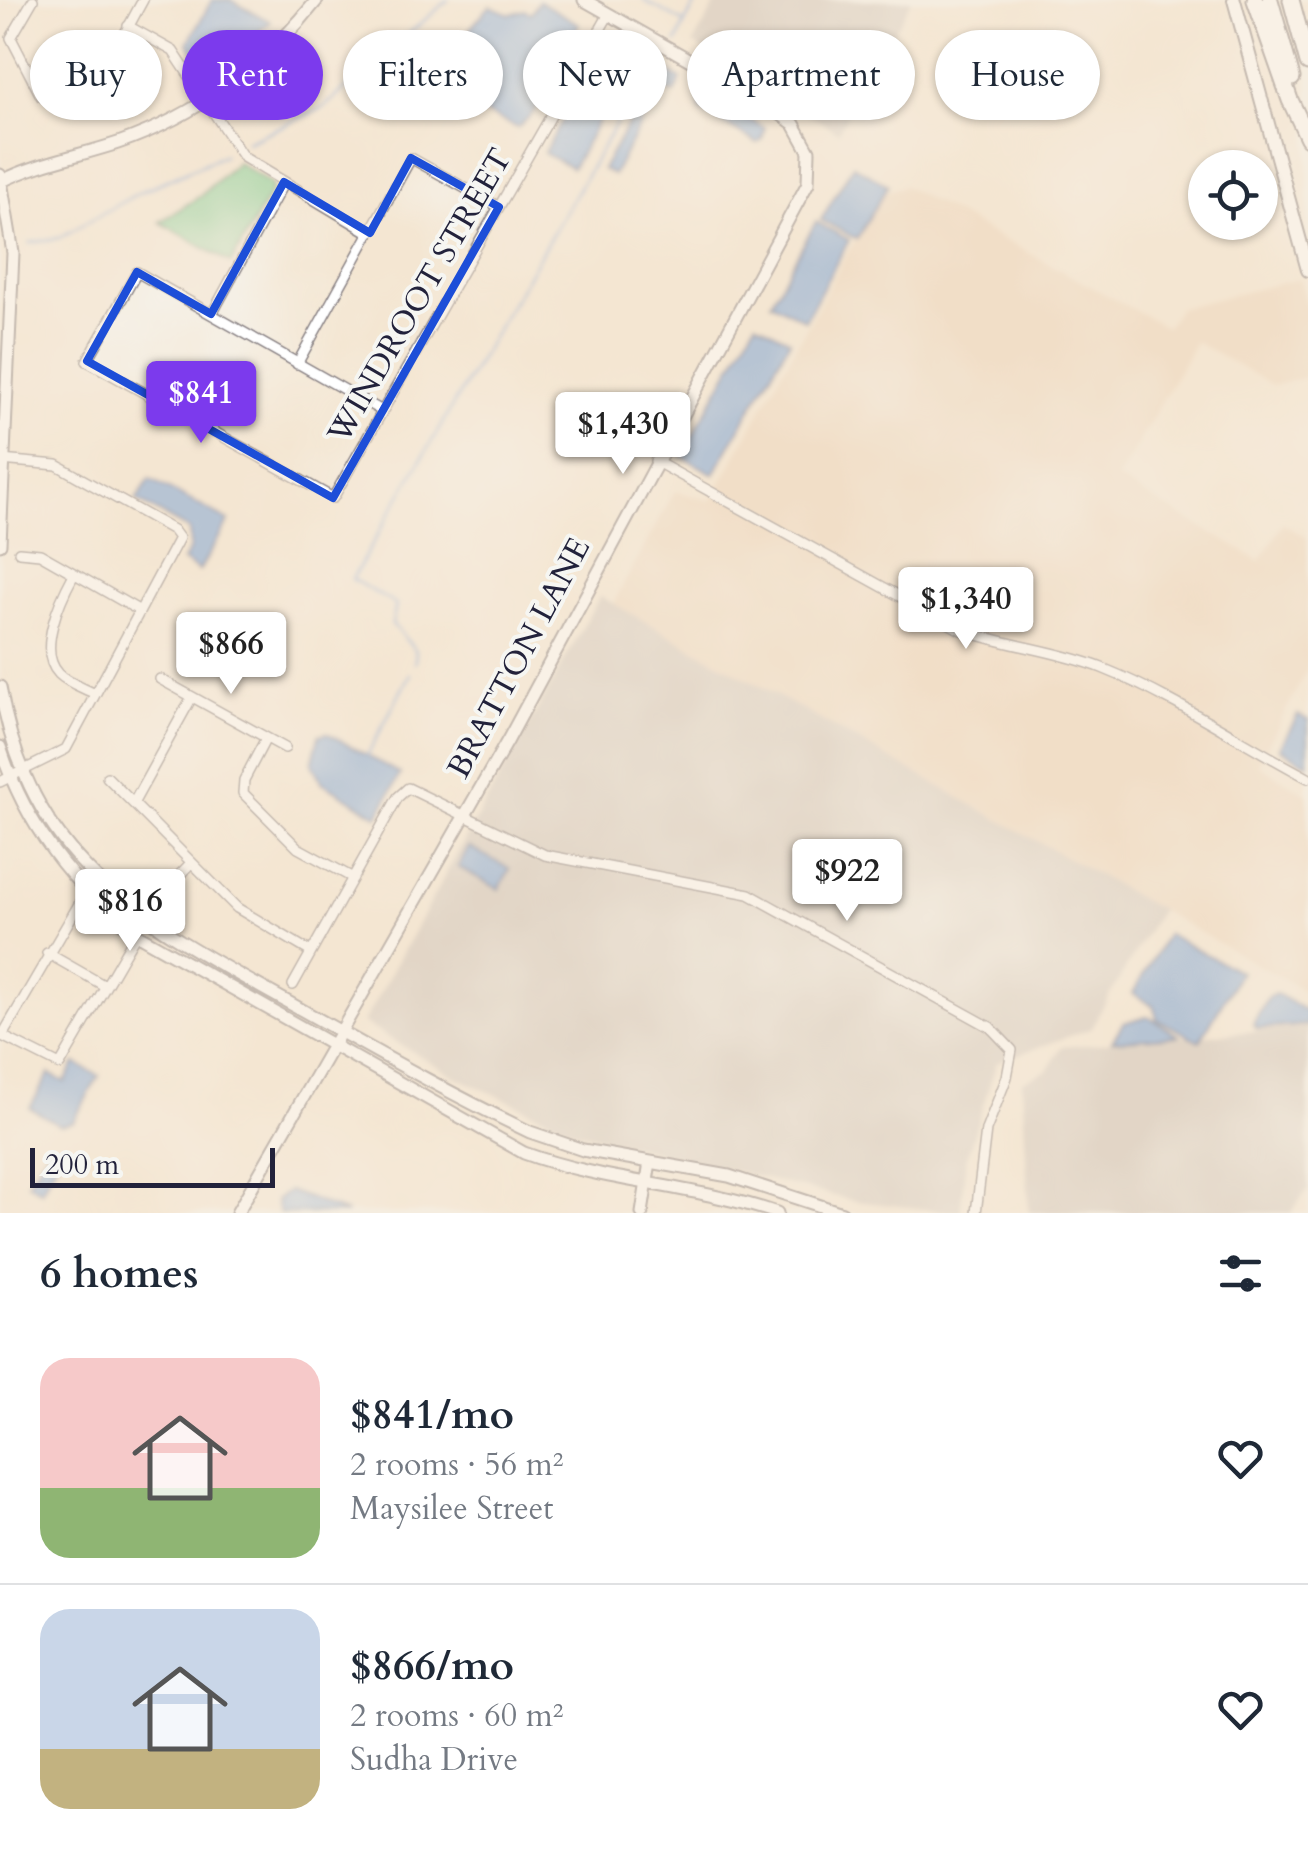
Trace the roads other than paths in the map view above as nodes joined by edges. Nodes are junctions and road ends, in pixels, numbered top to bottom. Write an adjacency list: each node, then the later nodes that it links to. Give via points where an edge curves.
1 (33, 0): 10 (street, via 11,38 41,96 93,78)
2 (143, 0): 10 (street)
3 (317, 0): 11 (street)
4 (584, 0): 9 (street, BRATTON LANE)
5 (1234, 0): 21 (main road)
6 (1254, 0): 16 (highway)
7 (1270, 0): 16 (highway)
8 (1291, 0): 12 (highway)
9 (609, 14): 19 (street, WINDROOT STREET); 28 (street, BRATTON LANE, via 777,110 803,137 810,168 800,202)
10 (128, 26): 13 (street, via 173,51)
11 (289, 30)
12 (1308, 62)
13 (182, 64)
14 (182, 113): 17 (street, via 152,130)
15 (219, 120): 18 (street, via 243,157)
16 (1308, 136)
17 (1, 179): 27 (street, via 13,254)
18 (284, 182): 20 (street); 22 (street)
19 (499, 206): 20 (street, via 411,158); 24 (street, WINDROOT STREET)
20 (370, 233): 23 (street)
21 (1308, 270)
22 (212, 314): 23 (street); 24 (street, WINDROOT STREET, via 137,272 88,361 333,498)
23 (297, 364): 24 (street)
24 (382, 411)
25 (602, 432): 26 (street, via 612,431)
26 (626, 444)
27 (3, 460): 29 (street); 32 (street, via 56,465 173,530 179,538)
28 (655, 461): 42 (street, via 959,629 1134,682); 45 (street, BRATTON LANE)
29 (0, 544)
30 (20, 552): 31 (street, via 40,554)
31 (73, 576): 32 (street); 35 (street, via 53,614 54,666)
32 (140, 611): 35 (street)
33 (160, 679): 36 (street)
34 (0, 687): 40 (street)
35 (95, 694): 40 (street, via 66,748)
36 (192, 697): 37 (street); 44 (street)
37 (266, 738): 39 (street); 47 (street, via 243,793 298,848)
38 (0, 748): 43 (street)
39 (285, 748)
40 (24, 772): 43 (street); 49 (street, via 67,847)
41 (107, 777): 44 (street)
42 (1308, 778)
43 (5, 780): 48 (street)
44 (134, 802): 46 (street)
45 (465, 816): 47 (street, via 418,789 402,791); 55 (street, BRATTON LANE); 64 (street, via 545,854 749,894 990,1027 1012,1050 986,1130)
46 (191, 863): 49 (street); 51 (street, via 237,908)
47 (353, 878): 51 (street)
48 (86, 892): 50 (street); 52 (street)
49 (146, 922): 50 (street); 55 (street)
50 (136, 934): 54 (street); 57 (street)
51 (310, 952): 53 (street)
52 (46, 954): 54 (street); 56 (street)
53 (293, 984)
54 (105, 986): 56 (street, via 60,1065)
55 (340, 1032): 57 (street, BRATTON LANE); 58 (street, via 530,1132)
56 (1, 1037)
57 (331, 1048): 59 (street, via 524,1153); 60 (street, BRATTON LANE)
58 (650, 1162): 59 (street); 63 (street, via 729,1176)
59 (647, 1184): 61 (street); 62 (street)
60 (237, 1213)
61 (642, 1213)
62 (778, 1213)
63 (842, 1213)
64 (976, 1213)

